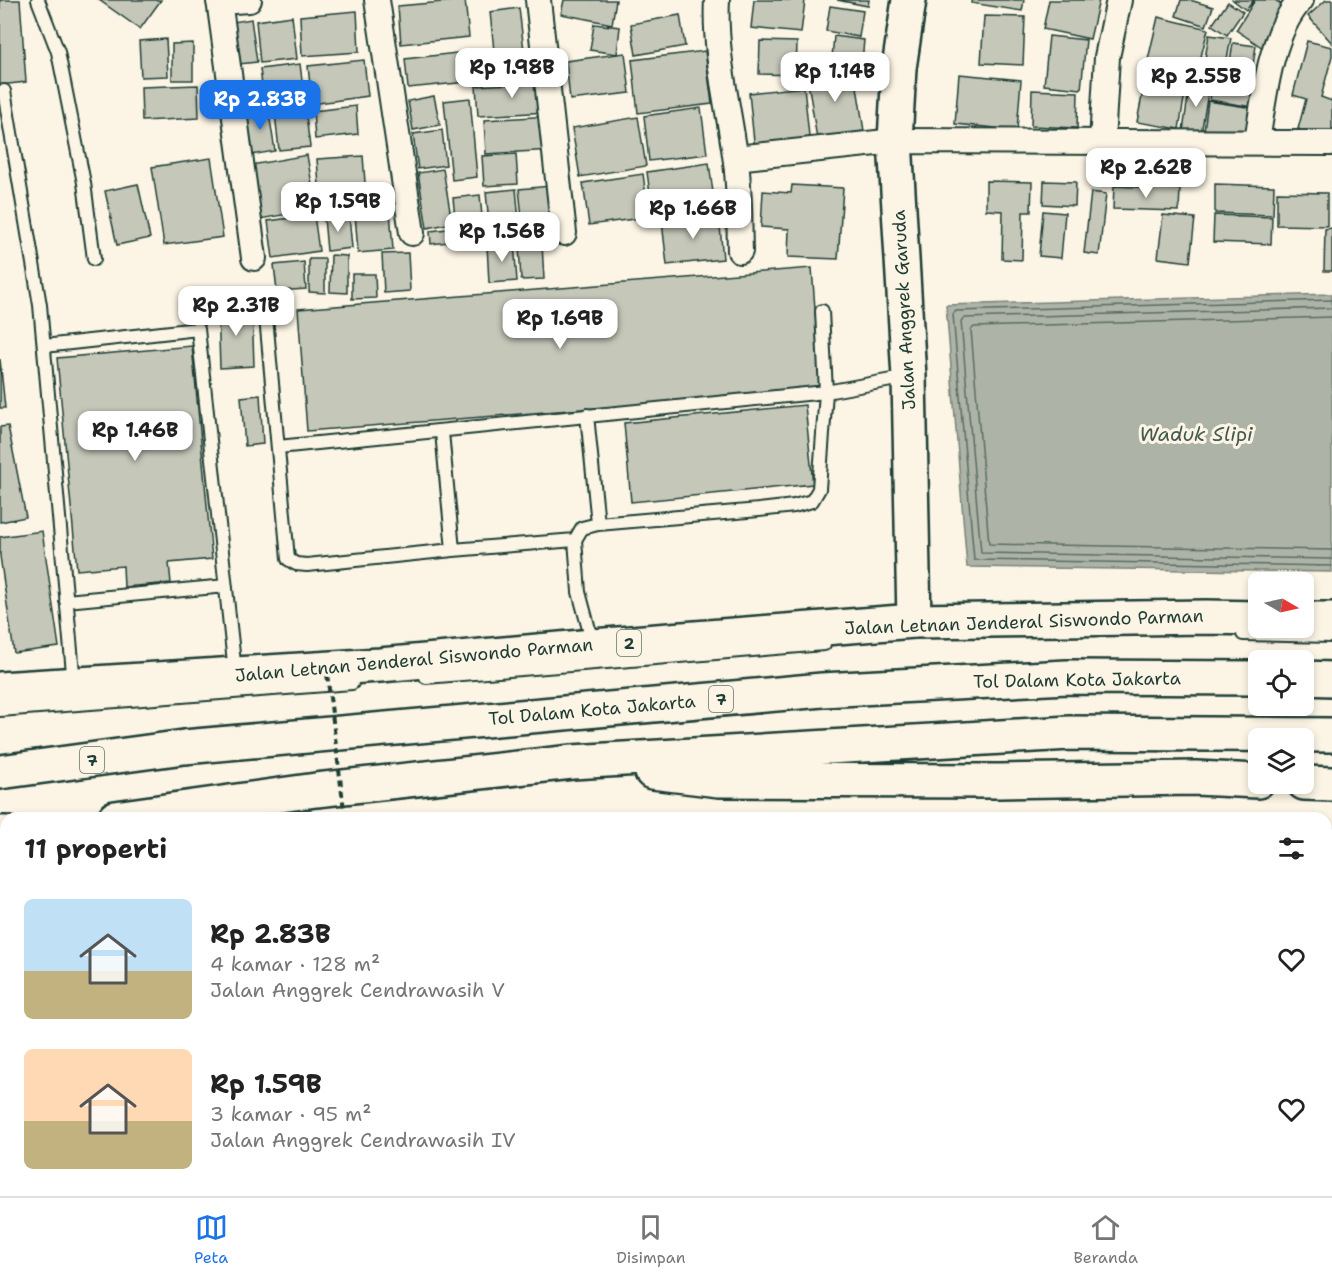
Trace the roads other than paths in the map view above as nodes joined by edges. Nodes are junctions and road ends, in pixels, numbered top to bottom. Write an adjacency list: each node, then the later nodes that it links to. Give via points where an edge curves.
1 (38, 0): 20 (lane, via 58,52 84,183)
2 (249, 0): 9 (street)
3 (377, 0): 16 (street)
4 (538, 0): 17 (street)
5 (717, 0): 15 (street)
6 (909, 0): 11 (main road, Jalan Anggrek Garuda, via 898,68)
7 (1119, 0): 12 (street, via 1107,57)
8 (1301, 0): 13 (street, via 1273,52)
9 (219, 1): 19 (street)
10 (0, 92): 23 (lane, via 4,91 6,102)
11 (895, 141): 12 (street); 15 (street); 24 (main road, Jalan Anggrek Garuda)
12 (1102, 142): 13 (street)
13 (1257, 142): 14 (street)
14 (1332, 142)
15 (736, 158): 18 (street)
16 (412, 233)
17 (564, 233)
18 (740, 251)
19 (254, 258)
20 (94, 259)
21 (266, 306): 28 (lane)
22 (822, 311): 25 (lane)
23 (44, 346): 32 (lane, via 198,329); 33 (lane)
24 (909, 377): 25 (lane); 37 (main road, Jalan Anggrek Garuda)
25 (826, 392): 26 (lane); 29 (lane, via 819,489 812,501 759,510)
26 (587, 415): 27 (lane); 29 (lane)
27 (442, 432): 28 (lane); 31 (lane)
28 (278, 447): 31 (lane, via 288,559 296,564)
29 (598, 524): 30 (lane, via 582,528)
30 (575, 540): 31 (lane); 41 (lane, via 579,592)
31 (453, 550)
32 (226, 586): 33 (lane); 42 (lane)
33 (66, 601): 48 (lane)
34 (1248, 618): 37 (main road, Jalan Letnan Jenderal Siswondo Parman / 2)
35 (1314, 619): 36 (main road)
36 (1332, 619)
37 (914, 621): 41 (main road, Jalan Letnan Jenderal Siswondo Parman / 2)
38 (1230, 634): 39 (lane)
39 (1332, 636)
40 (835, 644): 43 (lane)
41 (593, 646): 42 (main road, Jalan Letnan Jenderal Siswondo Parman / 2)
42 (236, 675): 48 (main road, Jalan Letnan Jenderal Siswondo Parman / 2)
43 (419, 678)
44 (1248, 678): 53 (main road, Tol Dalam Kota Jakarta / 7, via 1067,677 822,690 184,747)
45 (1314, 678): 46 (main road)
46 (1332, 679)
47 (360, 682): 50 (lane)
48 (74, 685): 49 (main road, Jalan Letnan Jenderal Siswondo Parman / 2)
49 (0, 689)
50 (0, 710)
51 (1332, 735): 52 (main road, via 1070,733)
52 (572, 762): 54 (main road, via 720,780); 57 (main road)
53 (0, 772)
54 (1248, 781)
55 (1314, 783): 56 (main road)
56 (1332, 784)
57 (158, 812)

